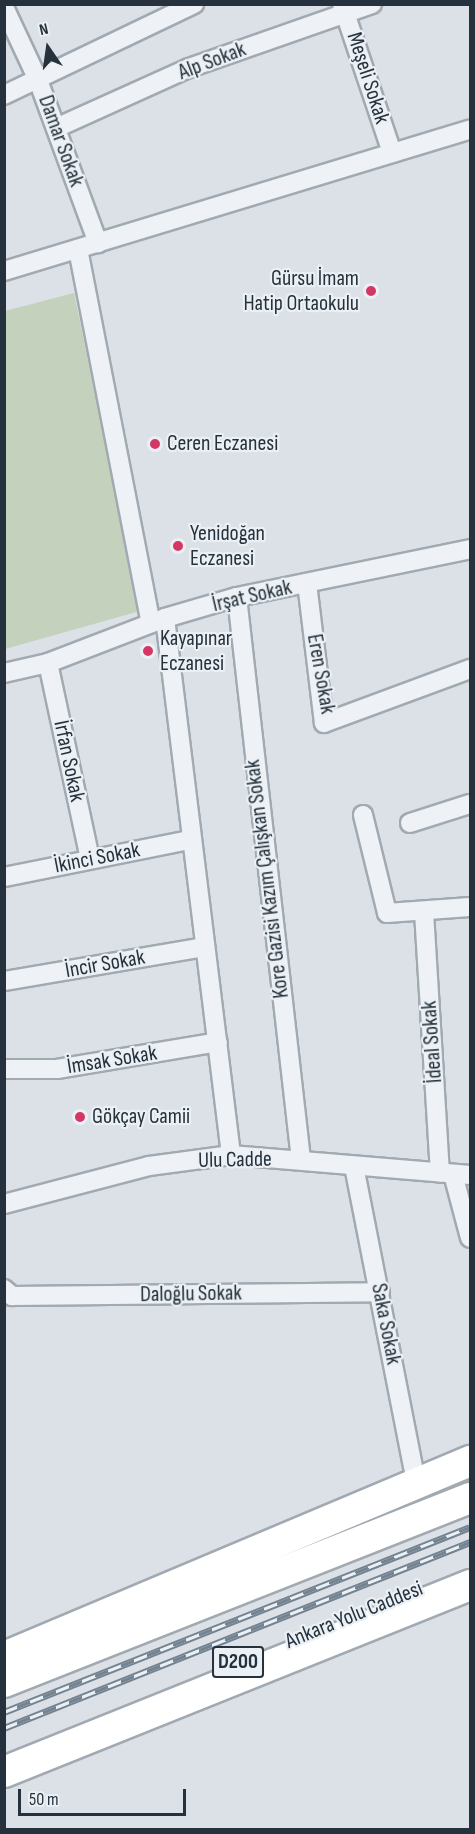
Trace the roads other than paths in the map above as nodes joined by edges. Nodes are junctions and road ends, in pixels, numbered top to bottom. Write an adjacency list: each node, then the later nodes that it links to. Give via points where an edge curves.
1 (194, 4): 5 (street)
2 (372, 4): 4 (street, Alp Sokak)
3 (4, 7): 5 (street, Damar Sokak)
4 (344, 8): 7 (street, Alp Sokak, via 189,68); 9 (street, Meşeli Sokak)
5 (39, 80): 6 (street); 7 (street, Damar Sokak)
6 (4, 95)
7 (56, 128): 10 (street, Damar Sokak)
8 (471, 129): 9 (street)
9 (392, 153): 10 (street)
10 (98, 243): 11 (street)
11 (78, 249): 12 (street); 16 (street)
12 (4, 271)
13 (471, 549): 14 (street, İrşat Sokak)
14 (307, 583): 15 (street, İrşat Sokak); 18 (street, Eren Sokak, via 324,723)
15 (237, 597): 16 (street, İrşat Sokak); 33 (street, Kore Gazisi Kazım Çalışkan Sokak)
16 (158, 620): 17 (street, İrşat Sokak); 23 (street)
17 (48, 663): 19 (street, İrşat Sokak); 24 (street, İrfan Sokak)
18 (471, 669)
19 (4, 673)
20 (471, 804): 22 (street)
21 (363, 815): 27 (street, via 387,913)
22 (410, 823)
23 (189, 840): 24 (street, İkinci Sokak); 28 (street)
24 (90, 859): 25 (street, İkinci Sokak)
25 (4, 877)
26 (471, 907): 27 (street)
27 (424, 912): 35 (street, İdeal Sokak)
28 (205, 947): 29 (street, İncir Sokak); 30 (street)
29 (4, 981)
30 (218, 1042): 31 (street, İmsak Sokak, via 57,1069); 32 (street)
31 (4, 1069)
32 (231, 1155): 33 (street, Ulu Cadde); 36 (street, Ulu Cadde, via 149,1166)
33 (301, 1160): 34 (street, Ulu Cadde)
34 (354, 1166): 35 (street, Ulu Cadde); 39 (street, Saka Sokak)
35 (455, 1174): 37 (street, İdeal Sokak)
36 (4, 1204)
37 (471, 1238)
38 (4, 1289): 39 (street, Daloğlu Sokak, via 12,1296)
39 (380, 1293): 41 (street, Saka Sokak)
40 (471, 1461): 41 (highway)
41 (416, 1482): 45 (highway)
42 (471, 1498): 46 (highway)
43 (471, 1569): 47 (highway, Ankara Yolu Caddesi / D200)
44 (471, 1585): 48 (highway)
45 (4, 1657)
46 (4, 1682)
47 (4, 1756)
48 (4, 1772)

